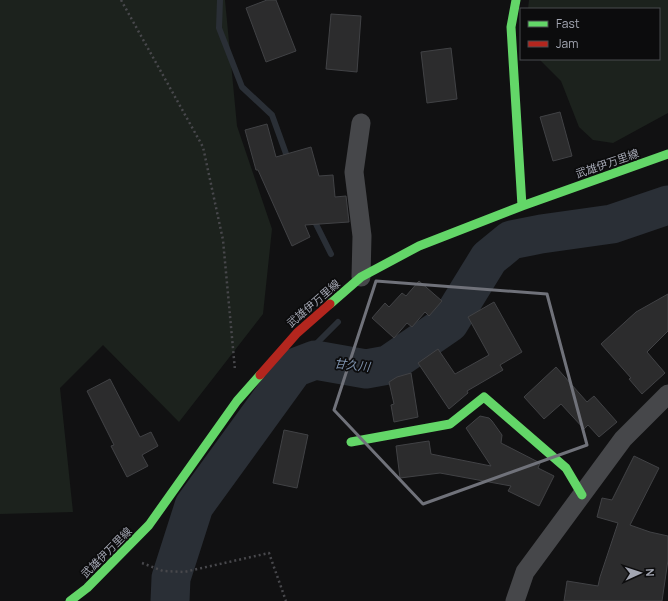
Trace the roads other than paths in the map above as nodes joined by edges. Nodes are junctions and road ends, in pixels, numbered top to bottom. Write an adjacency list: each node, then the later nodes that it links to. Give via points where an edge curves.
1 (516, 0): 4 (main road, via 511,27)
2 (361, 123): 5 (street, via 354,172 362,236)
3 (668, 154): 4 (main road, 武雄伊万里線)
4 (522, 206): 5 (main road, 武雄伊万里線, via 419,246)
5 (361, 277): 9 (main road, 武雄伊万里線, via 297,333 237,401 149,526)
6 (668, 394): 8 (street, via 623,438)
7 (351, 442): 8 (main road, via 450,424 484,397 566,468)
8 (582, 495): 11 (street, via 525,572)
9 (90, 595): 10 (main road, 武雄伊万里線)
10 (70, 601)
11 (515, 601)

